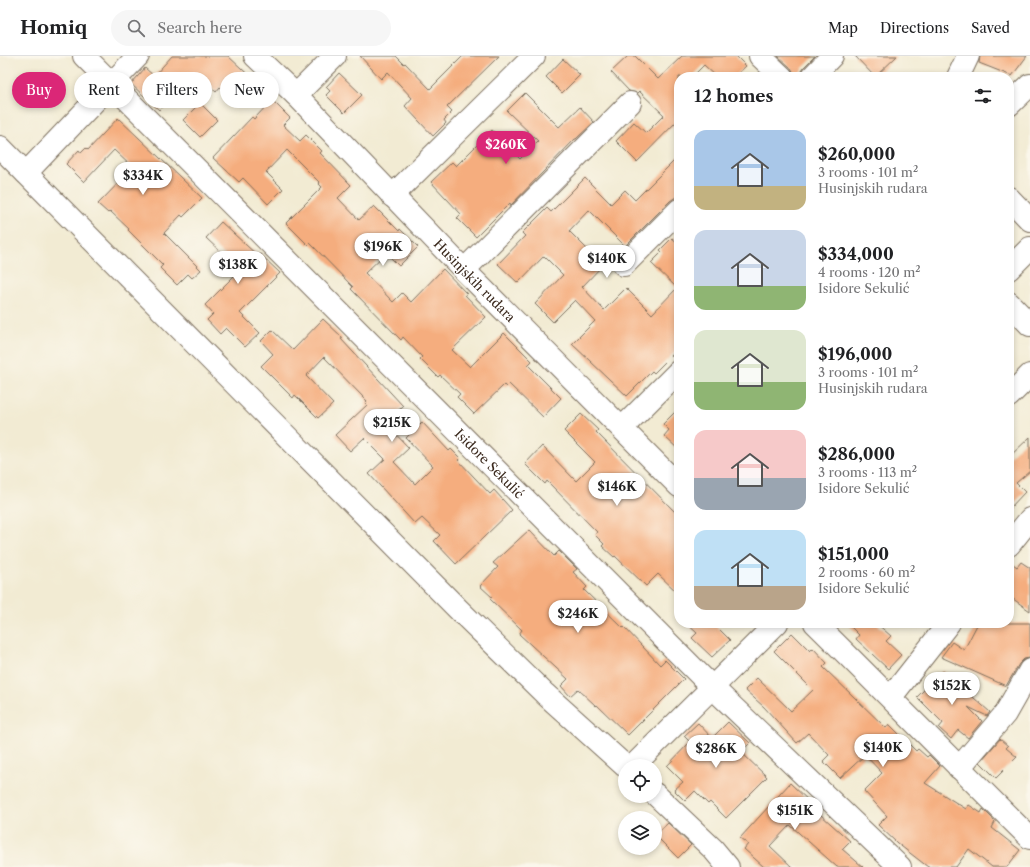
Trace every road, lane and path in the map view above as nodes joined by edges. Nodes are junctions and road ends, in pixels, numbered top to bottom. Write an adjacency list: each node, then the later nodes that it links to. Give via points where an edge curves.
1 (84, 56): 9 (street, Isidore Sekulić)
2 (138, 56): 10 (street)
3 (255, 56): 15 (street, Husinjskih rudara)
4 (335, 56): 15 (street)
5 (534, 56): 22 (street)
6 (760, 56): 11 (street)
7 (832, 56): 12 (street)
8 (968, 56): 13 (street)
9 (99, 72)
10 (123, 72)
11 (777, 72)
12 (817, 72)
13 (960, 72)
14 (1030, 85): 16 (street)
15 (296, 95): 22 (street, Husinjskih rudara)
16 (1014, 100)
17 (630, 103): 29 (street)
18 (134, 107): 43 (street, Isidore Sekulić)
19 (88, 108): 21 (street)
20 (0, 147): 21 (street)
21 (26, 173): 46 (street, via 458,609 544,694)
22 (392, 196): 29 (street, Husinjskih rudara)
23 (1014, 203): 25 (street)
24 (674, 215): 28 (street)
25 (1030, 220)
26 (1030, 248): 27 (street)
27 (1014, 264)
28 (624, 265)
29 (464, 270): 35 (street, Husinjskih rudara)
30 (1014, 308): 31 (street)
31 (1030, 324)
32 (1030, 375): 34 (street)
33 (674, 376): 35 (street)
34 (1014, 391)
35 (622, 428): 36 (street, Husinjskih rudara)
36 (674, 481)
37 (1030, 519): 38 (street)
38 (1014, 539)
39 (772, 628): 43 (street)
40 (820, 628): 44 (street)
41 (945, 628): 44 (street)
42 (1030, 670): 47 (street, via 1005,714)
43 (712, 687): 45 (street); 51 (street, Isidore Sekulić)
44 (891, 697): 47 (street)
45 (640, 759)
46 (618, 760)
47 (959, 768): 49 (street)
48 (662, 801): 50 (street, via 713,849)
49 (1030, 838)
50 (728, 867)
51 (900, 867)

